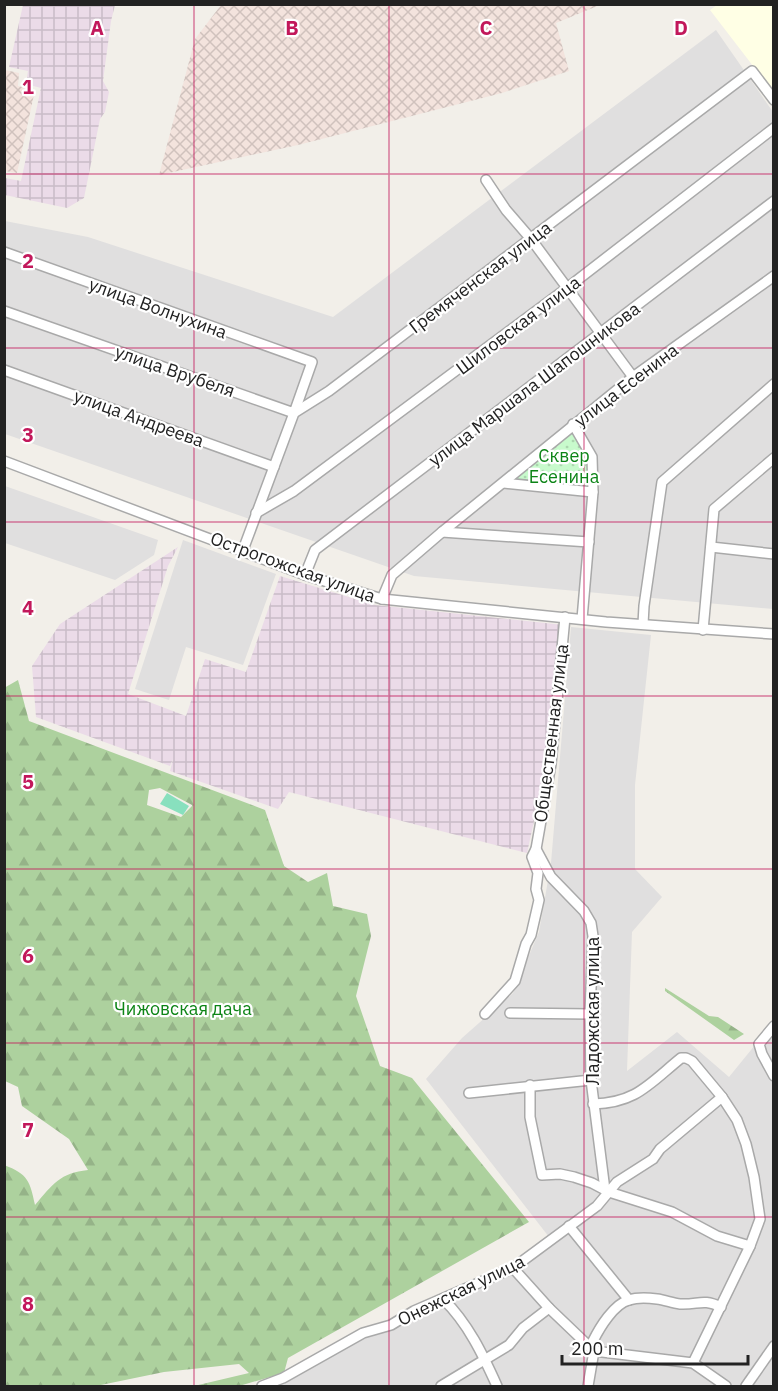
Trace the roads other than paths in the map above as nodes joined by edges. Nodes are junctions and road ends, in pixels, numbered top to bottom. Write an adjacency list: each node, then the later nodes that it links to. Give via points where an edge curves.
1 (774, 100): 5 (street, Гремяченская улица, via 752,71)
2 (774, 128): 8 (street, Шиловская улица)
3 (486, 180): 5 (street)
4 (774, 201): 10 (street, улица Маршала Шапошникова)
5 (531, 239): 8 (street); 14 (street, Гремяченская улица)
6 (4, 252): 14 (street, улица Волнухина, via 312,363)
7 (774, 276): 12 (street, улица Есенина)
8 (567, 288): 10 (street); 21 (street, Шиловская улица, via 294,491)
9 (4, 311): 14 (street, улица Врубеля)
10 (600, 333): 12 (street); 27 (street, улица Маршала Шапошникова, via 315,550)
11 (4, 370): 18 (street, улица Андреева)
12 (633, 377): 15 (street, улица Есенина)
13 (774, 384): 31 (street, via 662,482)
14 (294, 413): 18 (street)
15 (573, 424): 19 (street, улица Есенина); 20 (street, via 592,457)
16 (774, 458): 24 (street, via 714,509)
17 (4, 461): 25 (street, Острогожская улица)
18 (274, 467): 21 (street)
19 (504, 483): 20 (street); 22 (street, улица Есенина)
20 (593, 492): 23 (street)
21 (256, 513): 25 (street)
22 (442, 532): 23 (street); 28 (street, улица Есенина, via 392,575)
23 (589, 542): 30 (street)
24 (711, 547): 26 (street); 32 (street)
25 (243, 550): 27 (street, Острогожская улица)
26 (774, 554)
27 (305, 575): 28 (street, Острогожская улица)
28 (382, 599): 29 (street, Острогожская улица)
29 (565, 617): 30 (street, Острогожская улица); 34 (street, Общественная улица, via 552,754)
30 (582, 619): 31 (street, Острогожская улица)
31 (644, 624): 32 (street, Острогожская улица)
32 (703, 630): 33 (street, Острогожская улица)
33 (774, 634)
34 (536, 849): 36 (street, Общественная улица, via 532,857 538,873 539,900 531,935 515,981); 37 (street, Ладожская улица, via 551,877 591,923)
35 (510, 1013): 37 (street)
36 (486, 1014)
37 (591, 1014): 40 (street, Ладожская улица)
38 (774, 1026): 39 (street, via 759,1044)
39 (774, 1076)
40 (591, 1080): 41 (street); 44 (street, Ладожская улица)
41 (530, 1085): 42 (street); 45 (street, via 530,1117 540,1173 574,1177)
42 (469, 1094)
43 (722, 1097): 44 (street, via 692,1060 681,1058 625,1100); 45 (street, Онежская улица, via 653,1159); 47 (street, via 737,1120 754,1178 759,1219)
44 (593, 1104): 45 (street, Ладожская улица)
45 (607, 1191): 46 (street, Онежская улица, via 597,1206); 47 (street, via 672,1212 717,1236)
46 (569, 1226): 48 (street, Онежская улица); 50 (street)
47 (750, 1246): 51 (street)
48 (513, 1268): 49 (street, Онежская улица); 52 (street)
49 (443, 1299): 55 (street, via 464,1322); 57 (street, Онежская улица, via 363,1334)
50 (629, 1300): 51 (street, via 661,1299 687,1304 702,1301); 54 (street, via 610,1315 593,1341)
51 (721, 1307): 56 (street)
52 (549, 1308): 54 (street); 55 (street, via 509,1345)
53 (774, 1346): 63 (street)
54 (594, 1351): 56 (street); 61 (street)
55 (485, 1358): 59 (street); 60 (street)
56 (693, 1363): 62 (street)
57 (286, 1382): 58 (street, Онежская улица)
58 (262, 1386)
59 (441, 1386)
60 (497, 1386)
61 (588, 1386)
62 (726, 1386)
63 (746, 1386)

